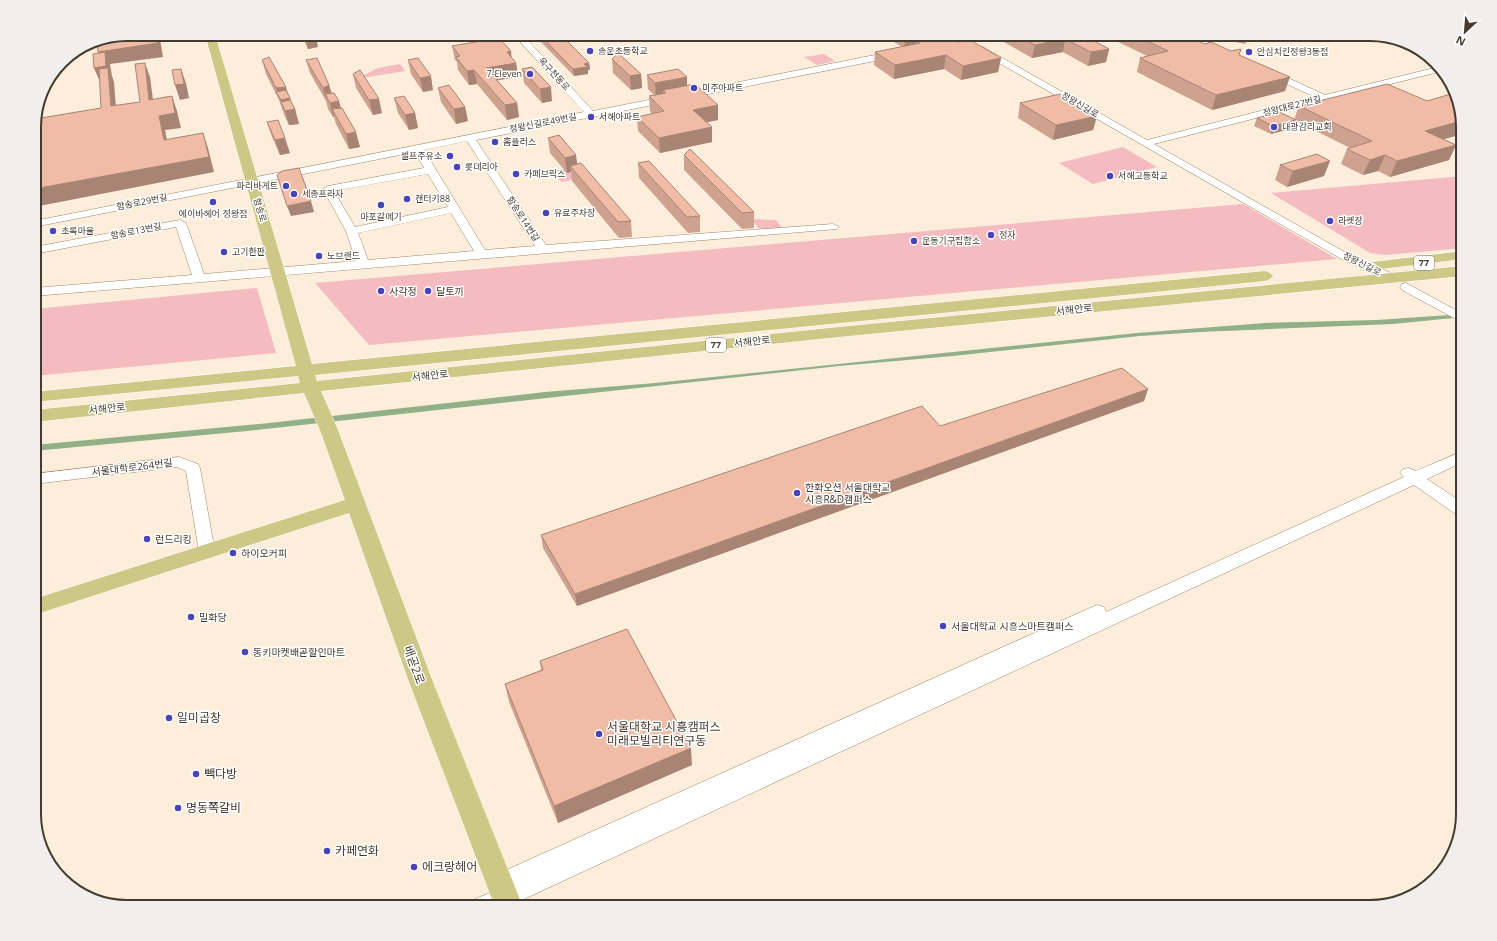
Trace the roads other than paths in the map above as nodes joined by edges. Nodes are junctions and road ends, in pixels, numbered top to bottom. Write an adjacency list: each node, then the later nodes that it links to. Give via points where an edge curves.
1 (216, 41): 19 (main road, 함송로)
2 (523, 41): 13 (street, 옥구천동로)
3 (953, 41): 7 (street)
4 (978, 41): 15 (street, 정왕신길로)
5 (978, 41): 16 (street, 정왕신길로)
6 (1199, 41): 9 (street)
7 (927, 47)
8 (904, 52): 13 (street, 정왕신길로49번길)
9 (1228, 54)
10 (1263, 70): 12 (street)
11 (1434, 70): 12 (street, 정왕대로27번길)
12 (1324, 98): 15 (street, 정왕대로27번길)
13 (590, 113): 14 (street, 정왕신길로49번길)
14 (469, 137): 17 (street, 정왕신길로49번길); 24 (street, 함송로14번길)
15 (1157, 140): 16 (street, 정왕대로27번길); 33 (street, 정왕신길로, via 1359,253)
16 (1145, 143): 33 (street, 정왕신길로)
17 (417, 147): 18 (street); 19 (street, 정왕신길로49번길)
18 (431, 170): 20 (street); 23 (street, via 328,189)
19 (250, 180): 21 (street, 함송로29번길); 31 (main road, 함송로)
20 (454, 209): 23 (street); 26 (street)
21 (41, 223)
22 (833, 227): 24 (street)
23 (352, 232): 29 (street)
24 (543, 249): 26 (street, 함송로14번길)
25 (41, 250): 34 (street, 함송로13번길, via 180,223)
26 (481, 254): 29 (street, 함송로14번길)
27 (1456, 257): 33 (main road, 서해안로)
28 (1456, 261): 33 (main road, 서해안로 / 77)
29 (363, 264): 31 (street, 함송로14번길)
30 (1456, 268): 33 (main road, 서해안로 / 77)
31 (278, 271): 34 (street); 37 (main road, 함송로)
32 (1456, 271): 33 (main road, 서해안로)
33 (1387, 273): 36 (street); 37 (main road, 서해안로 / 77); 38 (main road, 서해안로 / 77)
34 (199, 278): 35 (street)
35 (41, 291)
36 (1456, 315)
37 (306, 370): 38 (main road, 함송로); 39 (main road, 서해안로 / 77)
38 (314, 395): 40 (main road, 서해안로 / 77); 41 (main road, 함송로)
39 (41, 397)
40 (41, 415)
41 (329, 430): 46 (main road, 배곧2로)
42 (1456, 451): 44 (street)
43 (1456, 459): 44 (street)
44 (1411, 475): 47 (street); 50 (street)
45 (41, 478): 48 (street, 서울대학로264번길, via 179,462 192,468)
46 (356, 504): 48 (main road); 50 (main road, 배곧2로, via 421,682)
47 (1456, 506)
48 (207, 552): 49 (main road)
49 (41, 605)
50 (506, 896)

